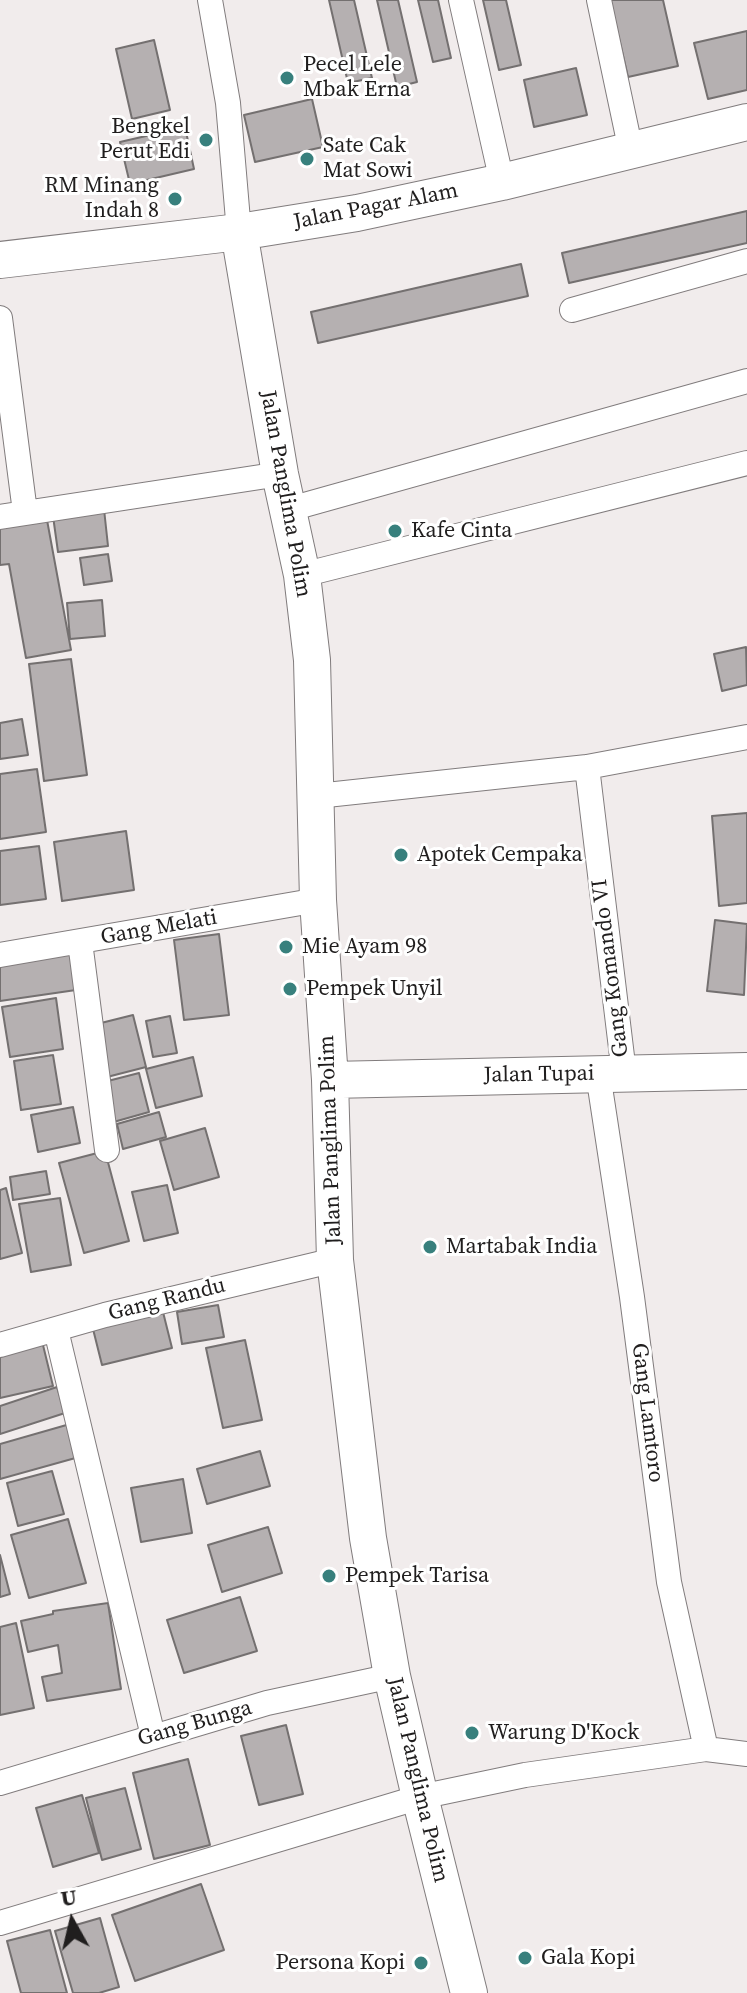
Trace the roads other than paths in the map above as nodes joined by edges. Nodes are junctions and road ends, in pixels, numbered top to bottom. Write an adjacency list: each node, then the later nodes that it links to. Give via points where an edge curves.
1 (210, 0): 7 (street, via 228,103)
2 (461, 0): 6 (street)
3 (599, 0): 5 (street)
4 (747, 122): 5 (street, Jalan Pagar Alam)
5 (631, 151): 6 (street, Jalan Pagar Alam)
6 (502, 182): 7 (street, Jalan Pagar Alam)
7 (239, 232): 8 (street, Jalan Pagar Alam); 14 (street, Jalan Panglima Polim)
8 (0, 260)
9 (747, 261): 10 (street)
10 (572, 310)
11 (0, 318): 16 (street)
12 (747, 381): 15 (street)
13 (747, 463): 18 (street)
14 (280, 474): 15 (street, Jalan Panglima Polim); 16 (street)
15 (290, 509): 18 (street, Jalan Panglima Polim)
16 (25, 512): 17 (street)
17 (0, 517)
18 (302, 575): 21 (street, Jalan Panglima Polim, via 312,660)
19 (747, 737): 20 (street)
20 (587, 767): 21 (street); 26 (street, Gang Komando VI)
21 (317, 796): 22 (street, Jalan Panglima Polim)
22 (318, 900): 23 (street, Gang Melati); 27 (street, Jalan Panglima Polim)
23 (80, 942): 24 (street, Gang Melati); 28 (street)
24 (0, 955)
25 (747, 1071): 26 (street, Jalan Tupai)
26 (611, 1074): 27 (street, Jalan Tupai); 34 (street, Gang Lamtoro, via 632,1297 669,1582)
27 (330, 1080): 29 (street, Jalan Panglima Polim)
28 (107, 1150)
29 (335, 1260): 30 (street, Gang Randu); 32 (street, Jalan Panglima Polim, via 368,1538)
30 (56, 1330): 31 (street, Gang Randu); 33 (street)
31 (0, 1345)
32 (392, 1676): 33 (street, Gang Bunga, via 267,1703); 37 (street, Jalan Panglima Polim)
33 (153, 1736): 36 (street, Gang Bunga)
34 (706, 1749): 35 (street); 37 (street, via 525,1775)
35 (747, 1754)
36 (0, 1783)
37 (420, 1797): 38 (street); 39 (street, Jalan Panglima Polim)
38 (0, 1923)
39 (469, 1993)

